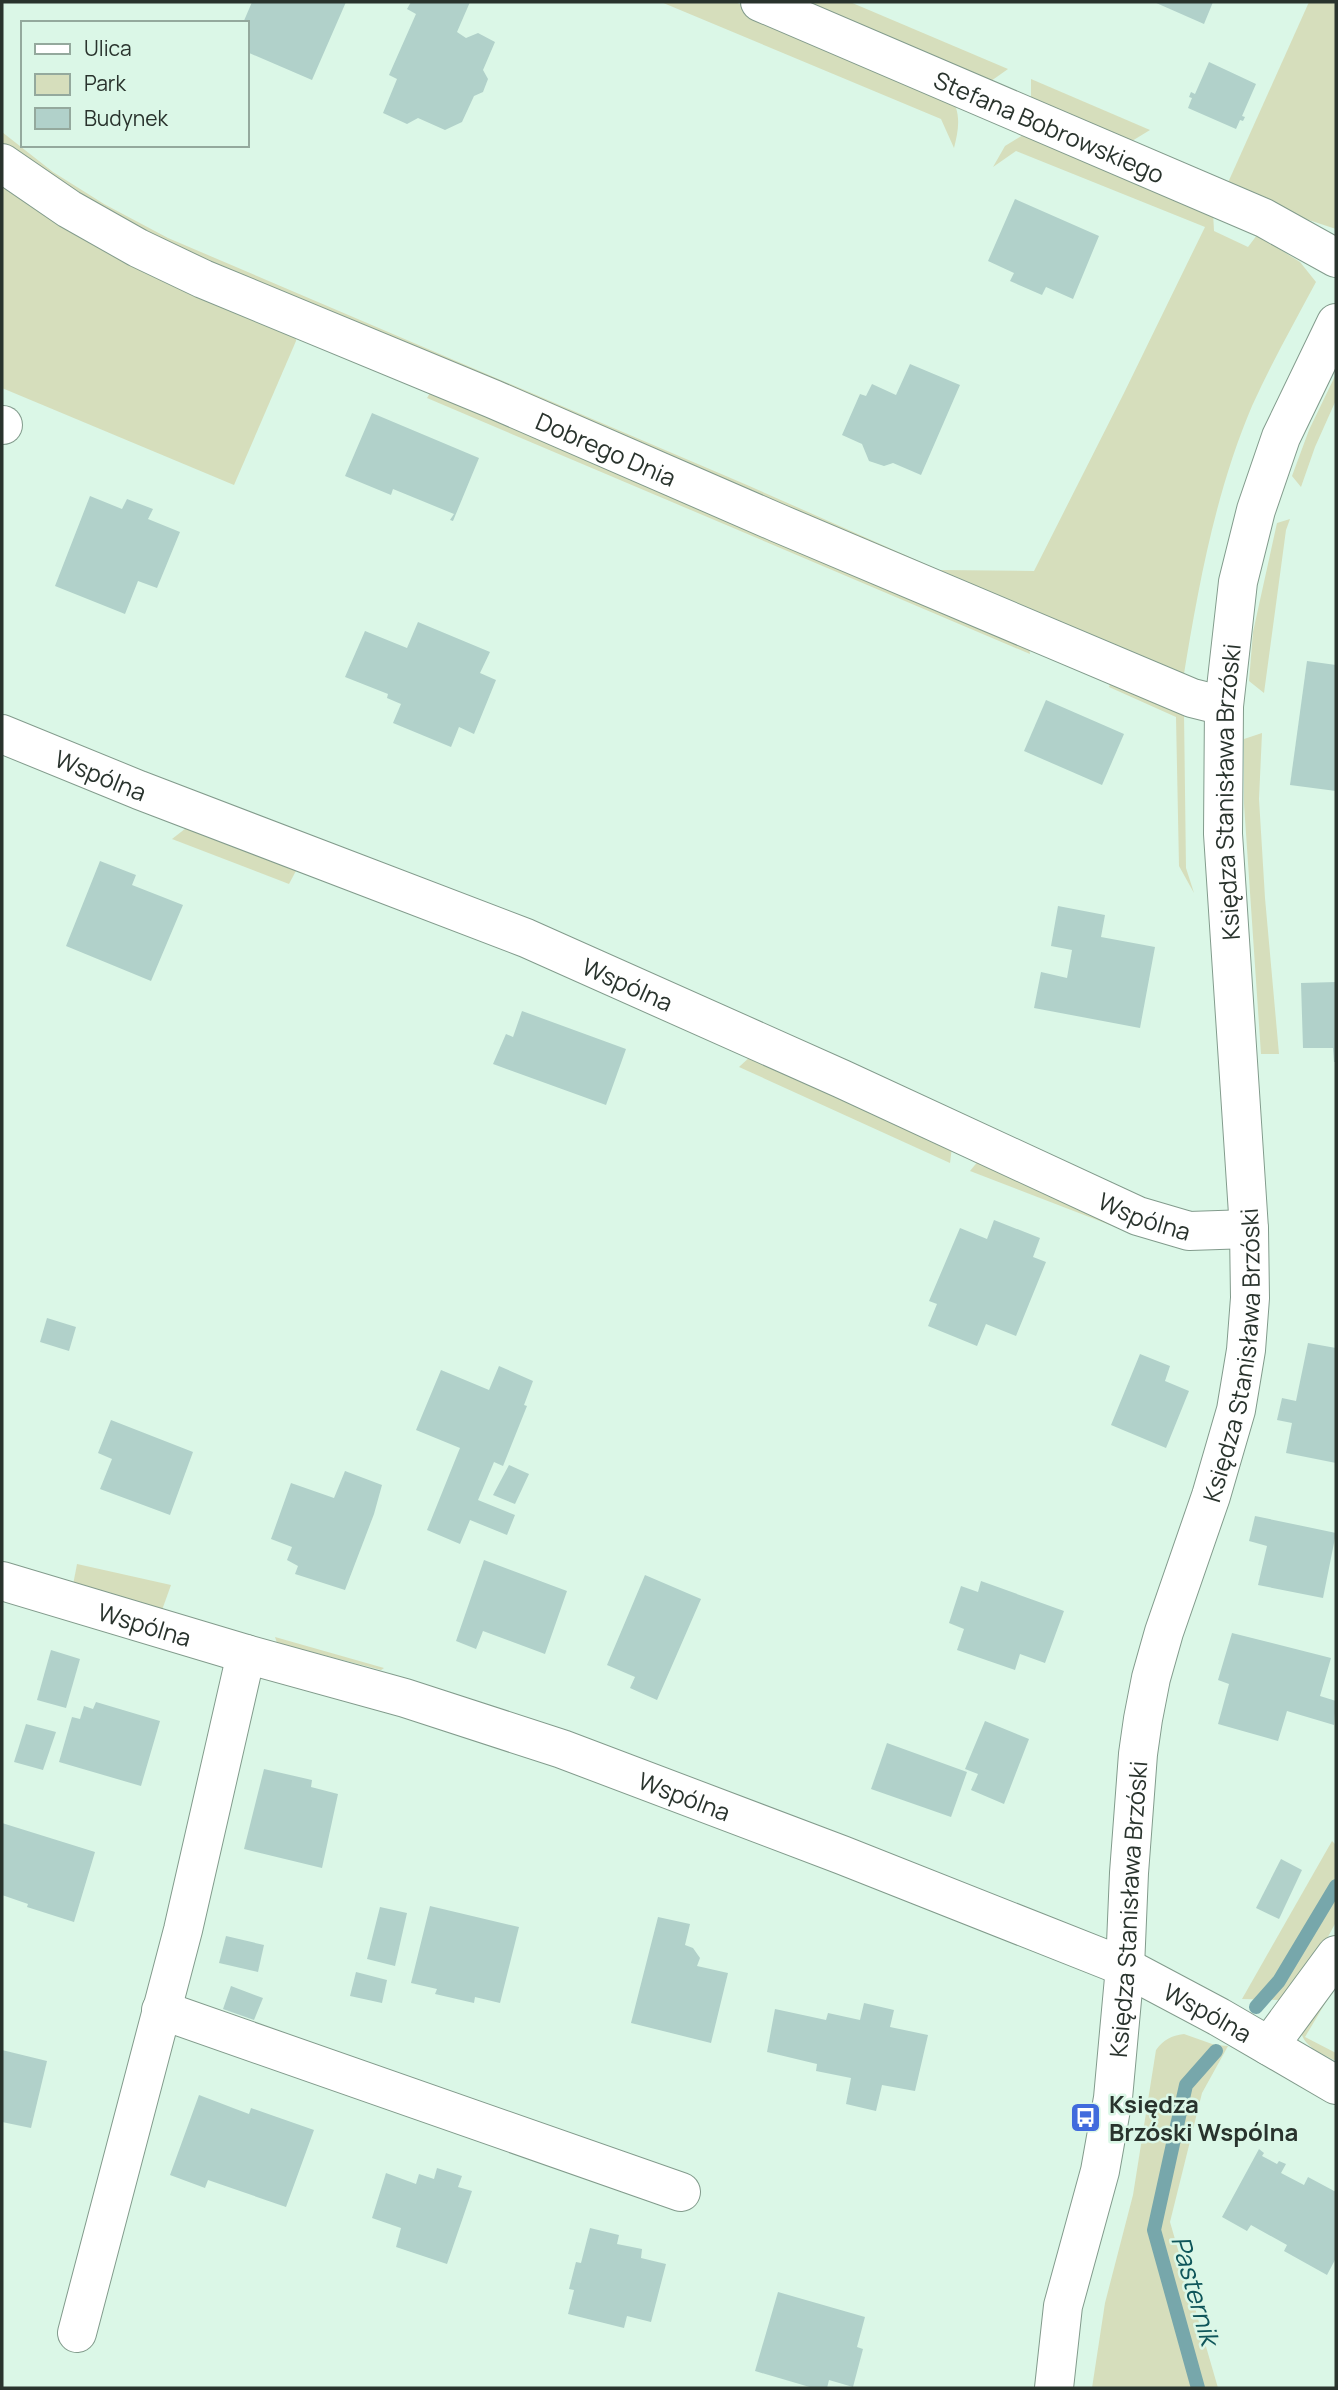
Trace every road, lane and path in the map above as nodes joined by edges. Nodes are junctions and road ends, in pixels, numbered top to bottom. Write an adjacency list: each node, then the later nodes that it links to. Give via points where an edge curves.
1 (760, 2): 3 (street, Stefana Bobrowskiego, via 1264,218)
2 (2, 163): 5 (street, Dobrego Dnia, via 69,209 203,279 1192,698)
3 (1336, 258)
4 (1336, 323): 5 (street, Księdza Stanisława Brzóski, via 1281,437 1256,510 1238,582)
5 (1224, 706): 7 (street, Księdza Stanisława Brzóski, via 1223,835)
6 (2, 734): 7 (street, Wspólna, via 526,938 1138,1216 1189,1231)
7 (1249, 1229): 11 (street, Księdza Stanisława Brzóski, via 1250,1298 1236,1410 1164,1632 1143,1719)
8 (2, 1581): 9 (street, Wspólna)
9 (246, 1654): 11 (street, Wspólna, via 405,1698 562,1749 842,1854); 12 (street, via 183,1930)
10 (1336, 1955): 13 (street)
11 (1125, 1968): 13 (street, Wspólna); 17 (street, Księdza Stanisława Brzóski, via 1113,2098 1100,2171 1063,2306)
12 (160, 2010): 15 (street); 16 (street)
13 (1269, 2046): 14 (street, Wspólna)
14 (1336, 2085)
15 (681, 2192)
16 (77, 2333)
17 (1054, 2388)

